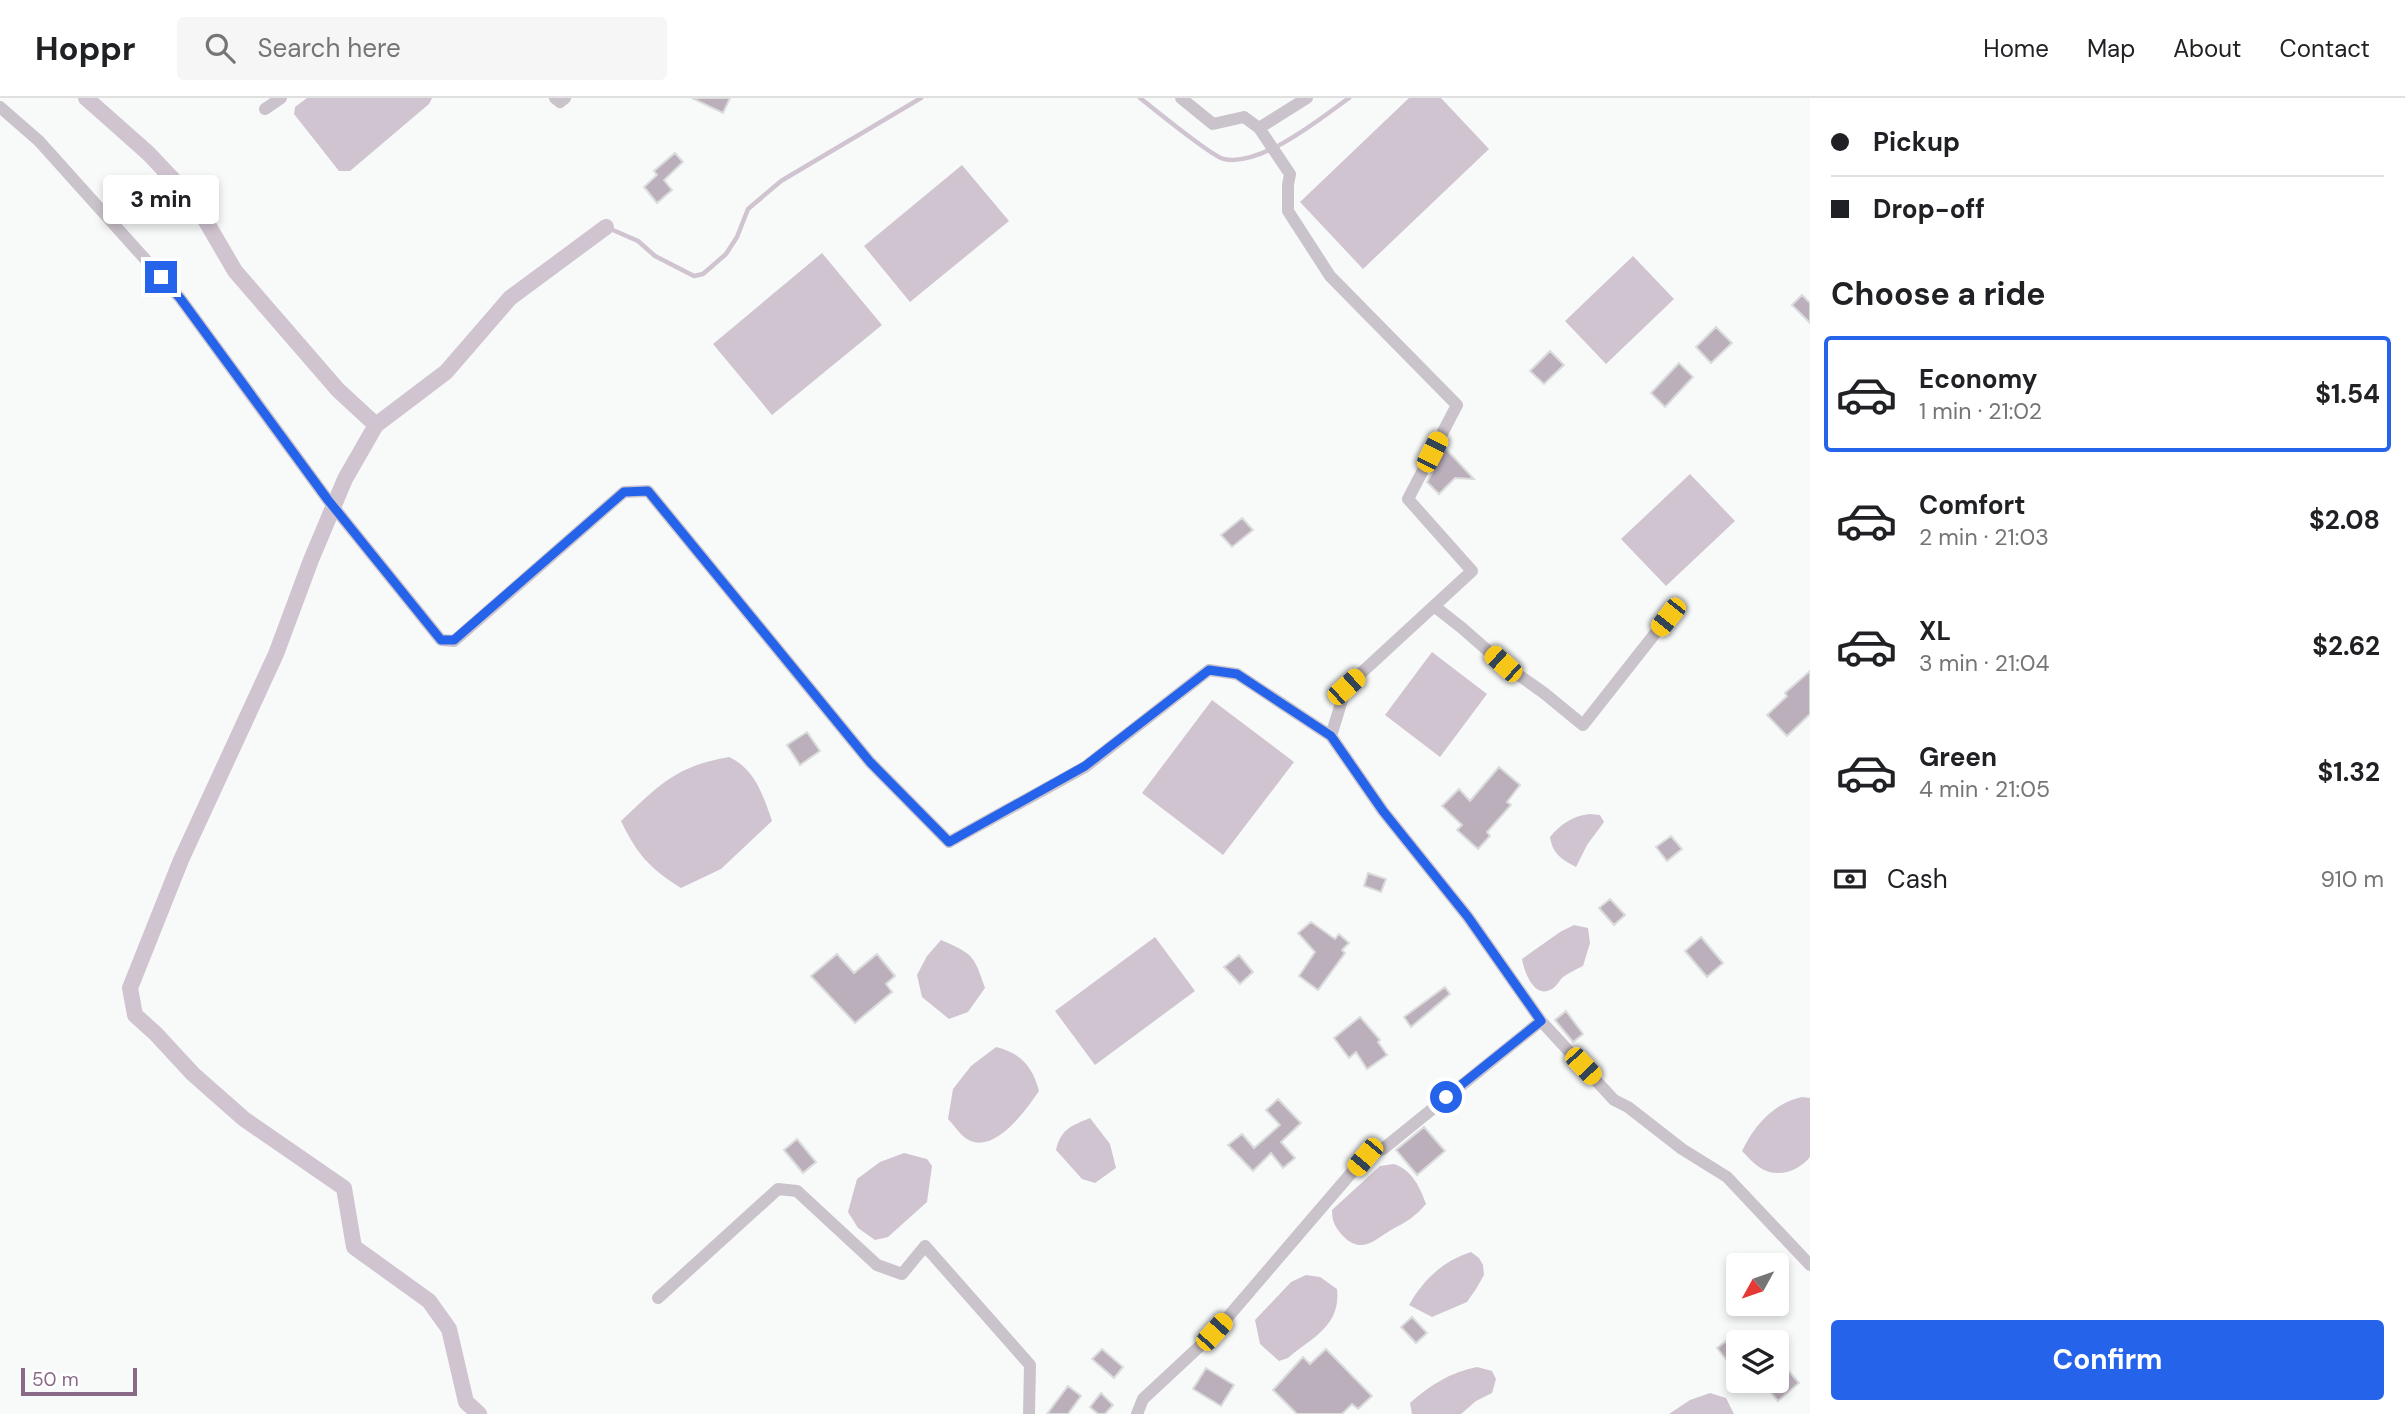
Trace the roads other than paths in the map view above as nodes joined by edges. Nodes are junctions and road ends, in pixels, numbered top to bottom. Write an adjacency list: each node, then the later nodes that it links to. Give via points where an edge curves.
1 (281, 98): 7 (street)
2 (555, 98): 3 (street, via 560,102)
3 (565, 98)
4 (1181, 98): 8 (street, via 1213,124 1244,117)
5 (1307, 98): 8 (street)
6 (0, 107): 11 (street, via 39,141 180,298 328,500 441,640 454,640 624,492 648,491 870,762 949,842 1085,766 1209,670 1237,674)
7 (265, 109)
8 (1262, 132): 9 (street, via 1290,174 1288,211 1330,276 1457,405 1408,499 1472,571)
9 (1434, 606): 10 (street, via 1583,725); 11 (street, via 1346,687)
10 (1668, 617)
11 (1331, 736): 12 (street)
12 (1541, 1021): 13 (street, via 1614,1100 1727,1177); 16 (street, via 1383,1149 1365,1157 1214,1332 1143,1399)
13 (1810, 1265)
14 (658, 1298): 15 (street, via 778,1189 797,1191 877,1265 902,1274 925,1246 1030,1366)
15 (1029, 1414)
16 (1137, 1414)

